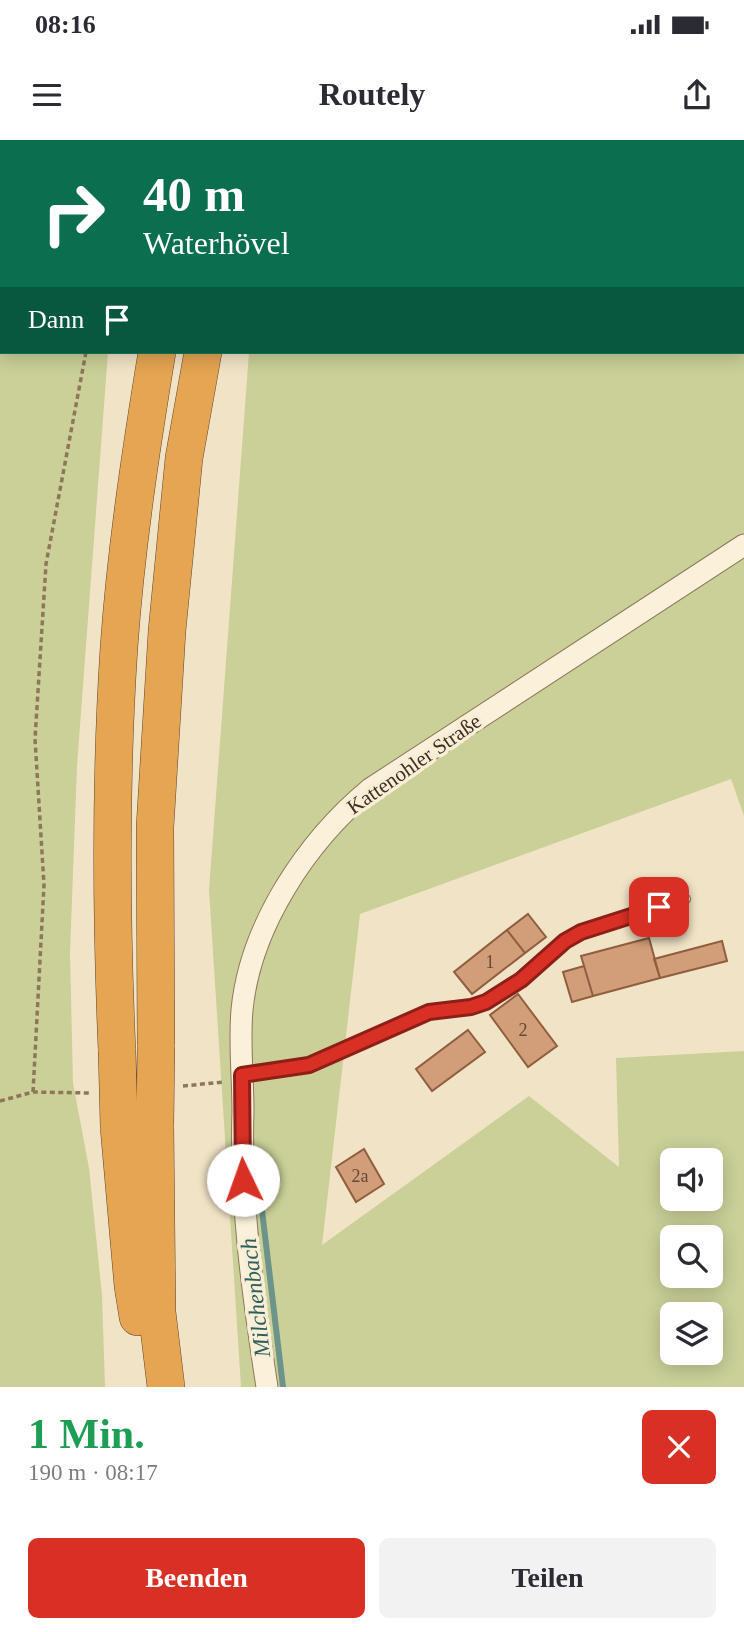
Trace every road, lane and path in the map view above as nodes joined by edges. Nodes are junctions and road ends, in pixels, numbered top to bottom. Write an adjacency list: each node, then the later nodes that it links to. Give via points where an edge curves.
1 (86, 354): 7 (path, via 46,564 35,738 44,884 33,1092)
2 (157, 354): 8 (highway, bridge, via 140,452 119,646 111,823 117,1051)
3 (203, 354): 8 (highway, bridge, via 184,458 167,631 155,827 156,1047)
4 (744, 545): 6 (street, Kattenohler Straße, via 343,811 296,872 264,929 244,996)
5 (685, 899): 6 (lane, via 581,932 486,1002 429,1012 309,1065)
6 (242, 1075): 11 (street, Kattenohler Straße, via 246,1225)
7 (0, 1101)
8 (137, 1126): 9 (highway, via 132,1286); 10 (highway)
9 (148, 1387)
10 (166, 1387)
11 (267, 1387)

